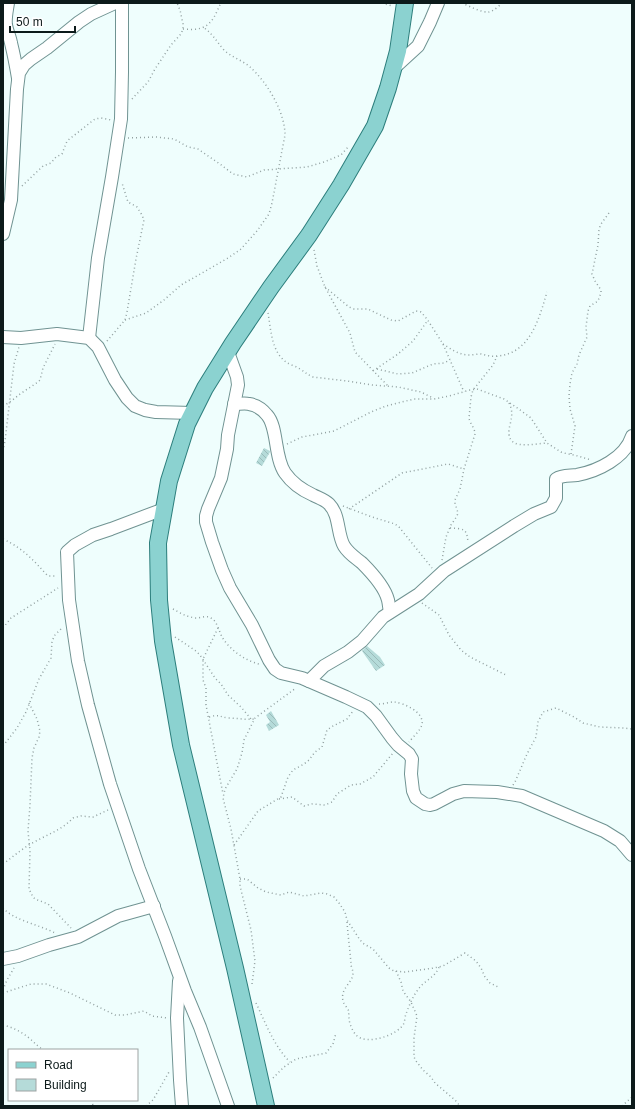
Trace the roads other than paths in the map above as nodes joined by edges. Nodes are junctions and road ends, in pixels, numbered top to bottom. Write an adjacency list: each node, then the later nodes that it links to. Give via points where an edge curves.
1 (8, 3): 6 (street)
2 (115, 3): 8 (street, via 79,22 21,69)
3 (122, 3): 11 (street, via 120,122 98,258)
4 (405, 3): 7 (main road)
5 (438, 3): 7 (street, via 418,46)
6 (8, 45): 8 (street)
7 (394, 68): 12 (main road, via 375,126 341,185)
8 (18, 78): 9 (street, via 11,200)
9 (3, 234)
10 (3, 337): 11 (street, via 57,334)
11 (89, 338): 14 (street, via 98,347 115,380 135,406 156,412)
12 (228, 352): 13 (street, via 237,377); 14 (main road)
13 (234, 404): 17 (street, via 249,404 262,410 269,417 280,465 301,489 330,505 345,547 385,592); 18 (street, via 222,478 208,509 206,522 230,588 269,660 281,673)
14 (192, 413): 16 (main road, via 169,481)
15 (632, 436): 17 (street, via 620,456 599,468 556,479 556,498 551,507 534,514 437,574 415,596)
16 (164, 509): 20 (street, via 93,535 67,552 69,600 78,661 88,705 117,806); 23 (main road, via 158,543 159,600 164,648 181,745 249,1003)
17 (390, 612): 18 (street, via 358,645 324,666)
18 (308, 681): 19 (street, via 367,707 376,716 412,759 413,792 416,798 425,804 434,804 453,794 472,790 522,796 604,831 620,841)
19 (632, 855)
20 (154, 906): 21 (street, via 118,916 72,939); 22 (street)
21 (3, 959)
22 (179, 974): 24 (street, via 177,1018); 25 (street)
23 (263, 1102)
24 (182, 1106)
25 (228, 1106)

